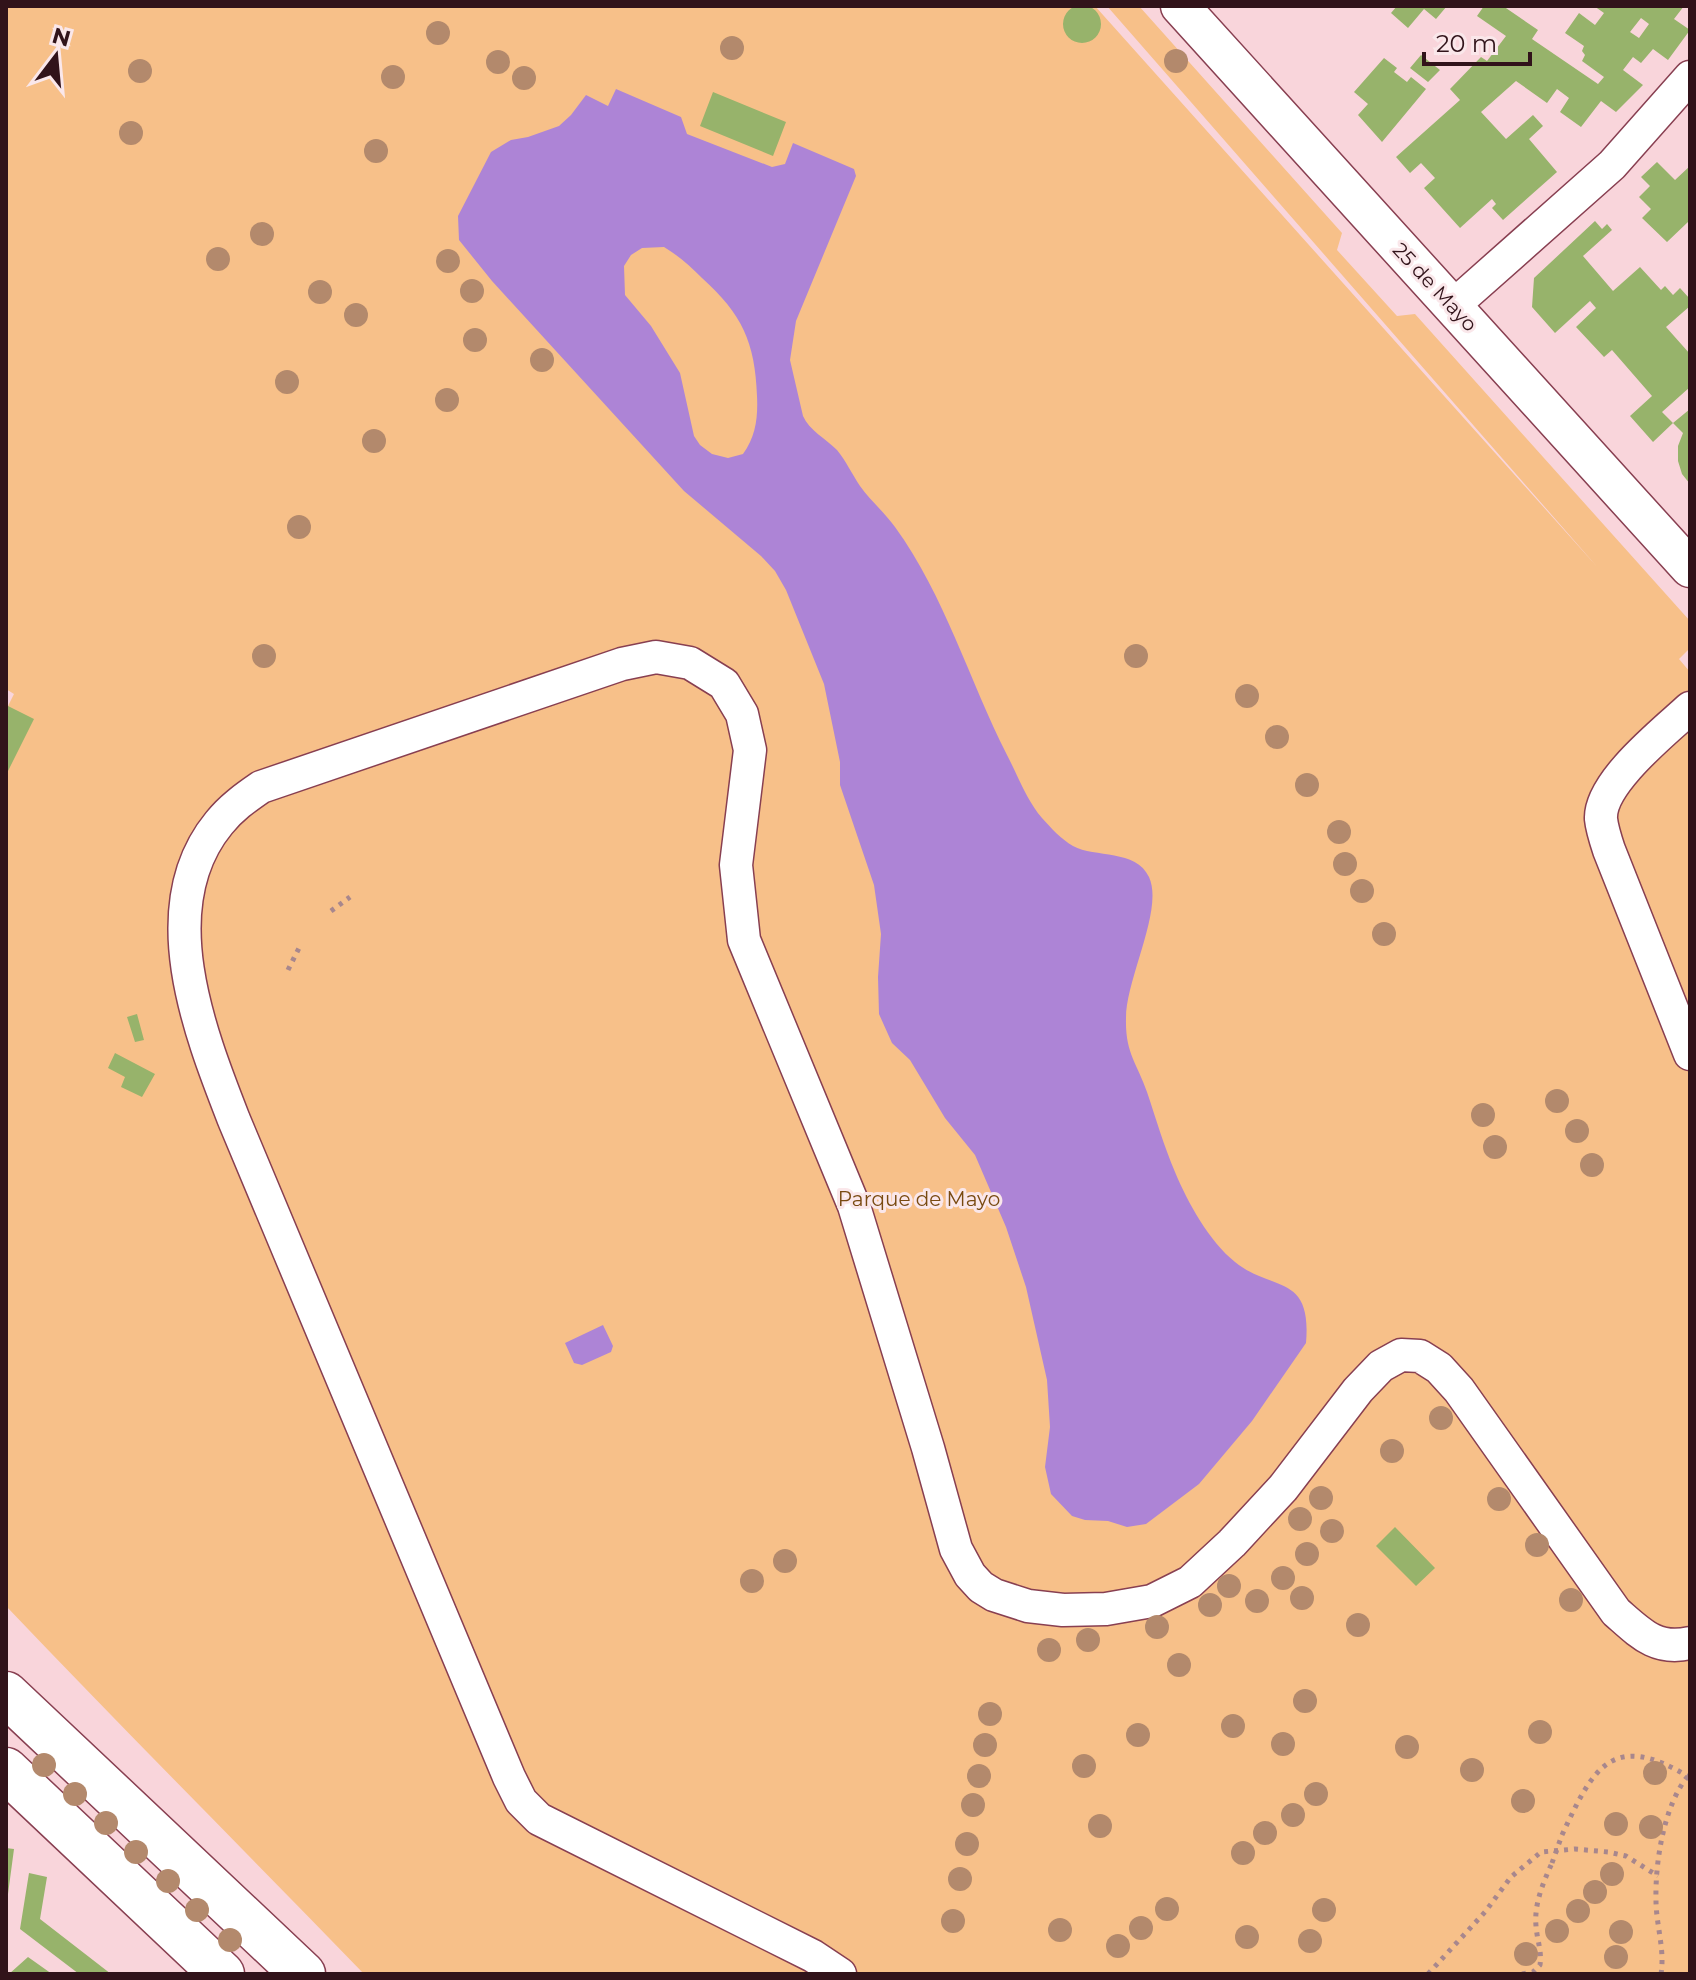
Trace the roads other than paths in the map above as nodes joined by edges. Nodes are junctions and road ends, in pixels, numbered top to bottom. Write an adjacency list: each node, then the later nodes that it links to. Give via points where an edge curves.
1 (1180, 6): 3 (street, 25 de Mayo)
2 (1690, 77): 3 (street, via 1612,165)
3 (1453, 306): 4 (street, 25 de Mayo)
4 (1690, 568)
5 (1690, 708): 6 (street, via 1617,781 1601,818)
6 (1690, 1054)
7 (1690, 1643): 12 (street, via 1666,1646 1644,1636 1616,1612 1459,1390 1420,1356 1401,1355 1381,1366 1283,1488 1190,1582 1152,1601 1106,1609 1028,1606 981,1587 956,1549 854,1206 744,940 736,865 750,750 742,714 724,684 690,663 656,657 622,664 261,787 217,824 197,860 187,893 184,934 192,999 234,1120 509,1777 521,1801 539,1819)
8 (6, 1694): 11 (main road)
9 (6, 1770): 10 (main road)
10 (222, 1974)
11 (303, 1974)
12 (840, 1974)

